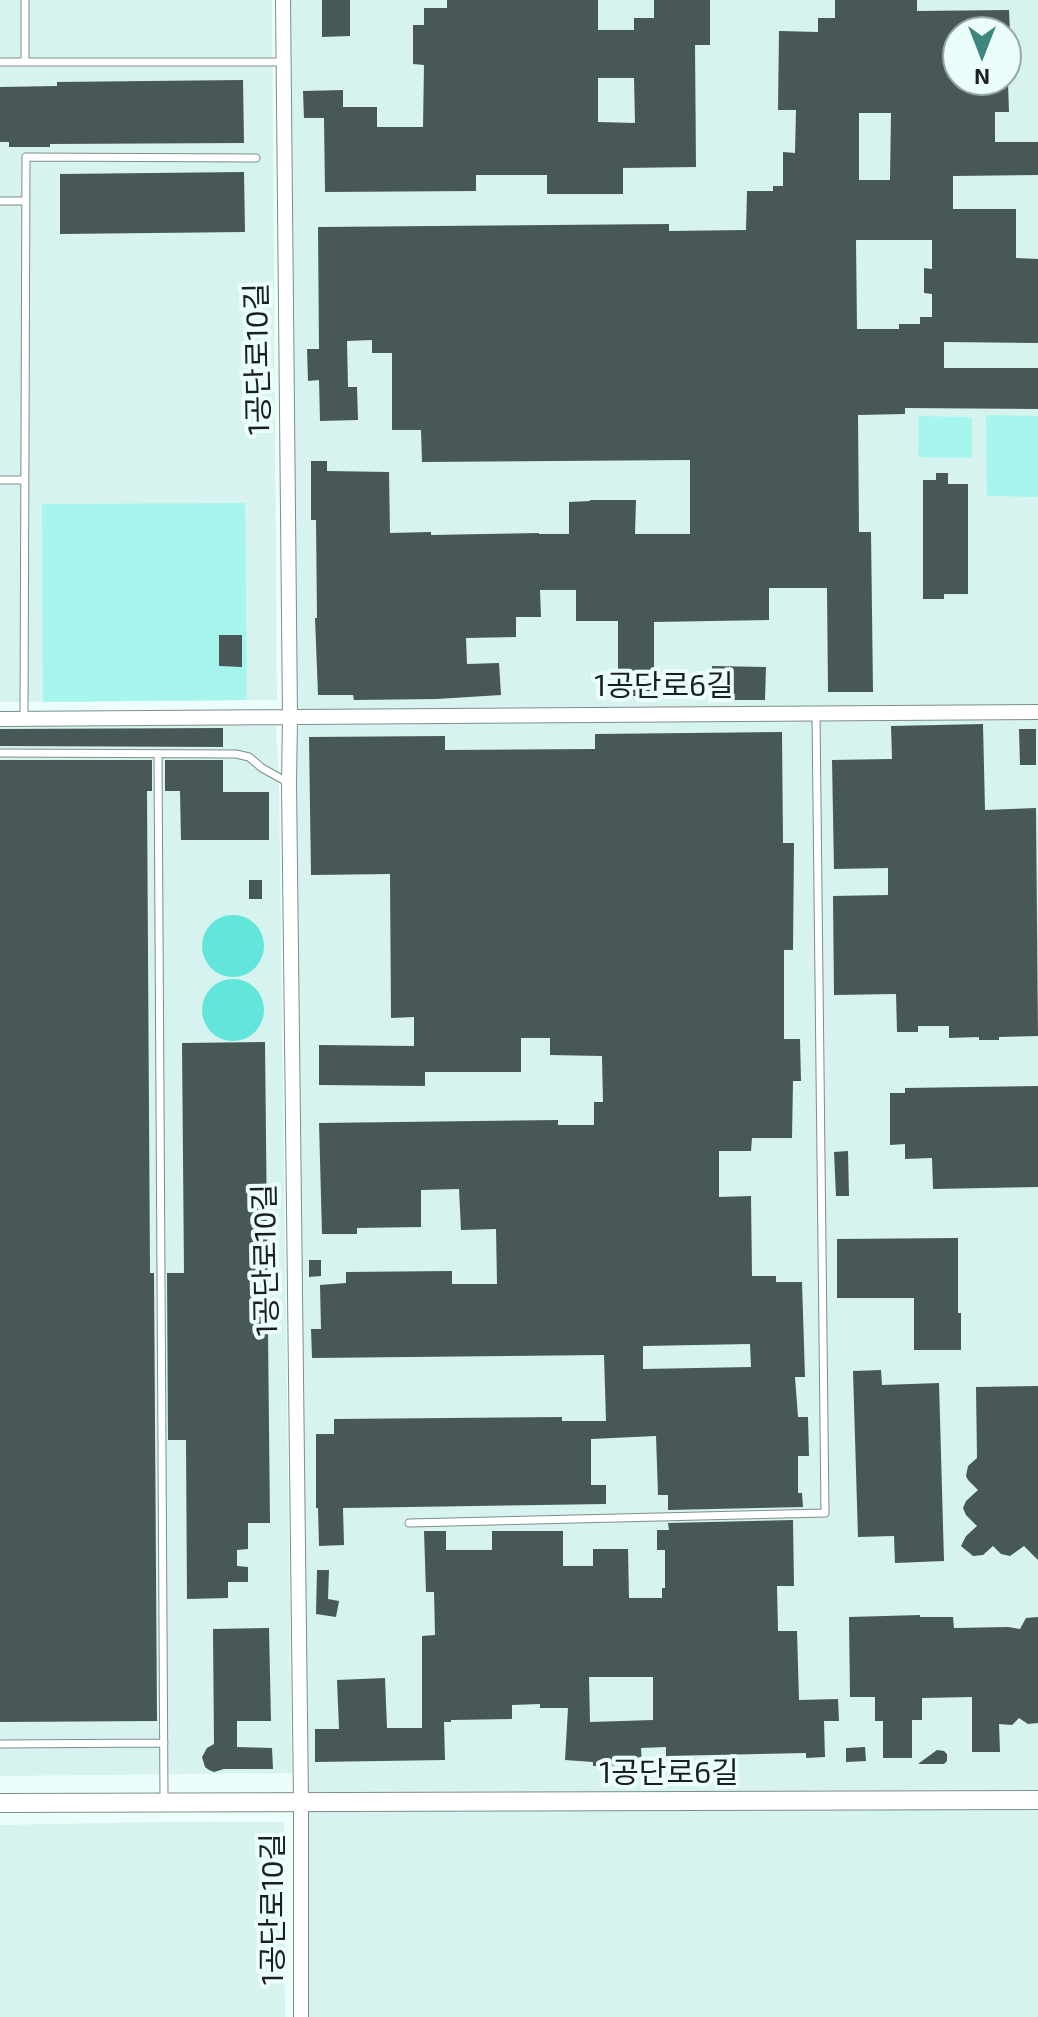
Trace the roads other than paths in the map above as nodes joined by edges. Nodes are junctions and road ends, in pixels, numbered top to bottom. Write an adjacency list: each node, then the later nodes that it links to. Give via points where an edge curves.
1 (25, 0): 4 (lane)
2 (283, 0): 5 (street, 1공단로10길)
3 (0, 62): 4 (lane)
4 (25, 62): 5 (lane)
5 (282, 62): 13 (street, 1공단로10길)
6 (256, 158): 8 (lane, via 26,157)
7 (0, 201): 8 (lane)
8 (26, 201): 10 (lane)
9 (0, 480): 10 (lane)
10 (24, 480): 15 (lane)
11 (1038, 712): 12 (street, 1공단로6길)
12 (816, 714): 13 (street, 1공단로6길); 19 (lane, via 825,1513)
13 (290, 717): 15 (street); 18 (street, 1공단로10길)
14 (0, 719): 15 (street)
15 (24, 719)
16 (0, 753): 17 (lane)
17 (158, 754): 18 (lane, via 236,754); 20 (lane)
18 (289, 783): 24 (street, 1공단로10길)
19 (409, 1523)
20 (164, 1743): 21 (lane); 23 (lane)
21 (0, 1744)
22 (1038, 1800): 24 (street, 1공단로6길)
23 (164, 1802): 24 (street, 1공단로10길); 25 (street, 1공단로10길)
24 (301, 1802): 26 (street, 1공단로10길)
25 (0, 1803)
26 (301, 2017)

